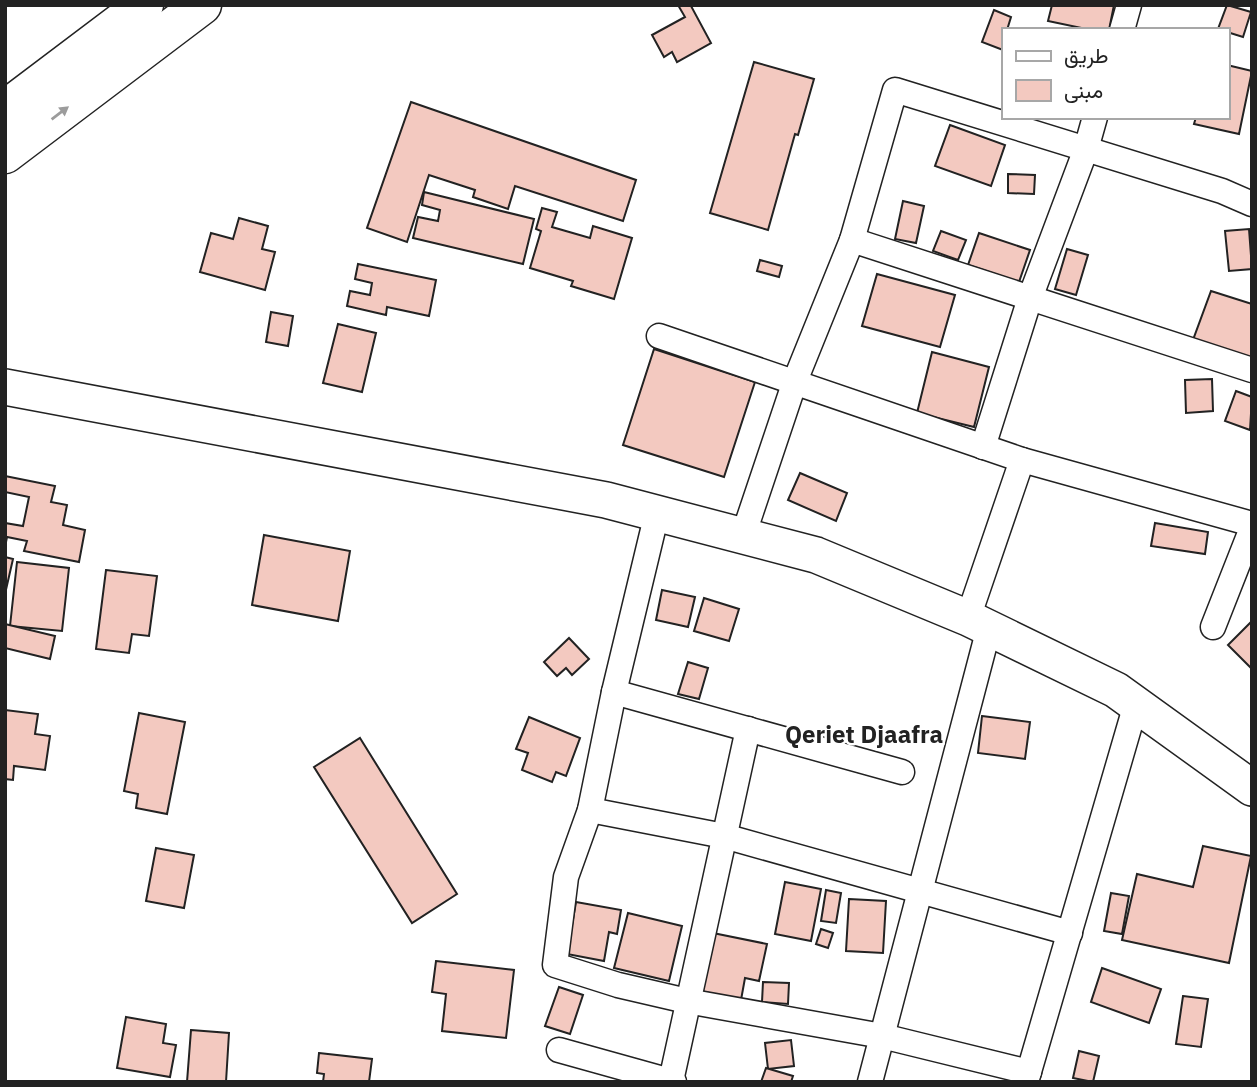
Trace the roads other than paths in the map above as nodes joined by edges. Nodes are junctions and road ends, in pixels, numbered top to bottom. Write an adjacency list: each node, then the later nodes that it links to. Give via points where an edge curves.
1 (144, 5): 5 (main road)
2 (202, 5): 8 (main road, one-way to 2)
3 (1129, 5): 4 (street)
4 (1123, 28)
5 (5, 110)
6 (1095, 119): 7 (street)
7 (1086, 149): 9 (street); 10 (street, via 895,90); 11 (street)
8 (5, 154)
9 (1252, 204)
10 (852, 240): 11 (street); 14 (street)
11 (1030, 298): 13 (street); 16 (street)
12 (659, 336): 14 (street)
13 (1252, 370)
14 (795, 381): 16 (street); 20 (street)
15 (5, 387): 18 (street)
16 (983, 447): 17 (street)
17 (1022, 460): 19 (street); 21 (street)
18 (657, 513): 20 (street); 23 (street)
19 (1252, 526): 22 (street)
20 (743, 536): 21 (street, via 816,555)
21 (978, 623): 24 (street, via 1116,690); 30 (street)
22 (1213, 627)
23 (614, 692): 25 (street); 28 (street)
24 (1136, 705): 27 (street); 31 (street)
25 (748, 729): 26 (street); 29 (street)
26 (902, 772)
27 (1252, 788)
28 (590, 810): 29 (street); 32 (street, via 566,877 555,965)
29 (724, 836): 30 (street); 32 (street)
30 (920, 891): 31 (street); 33 (street)
31 (1070, 933): 35 (street)
32 (687, 1002): 33 (street); 36 (street)
33 (882, 1036): 35 (street); 37 (street)
34 (559, 1051): 36 (street)
35 (1028, 1077)
36 (673, 1081)
37 (870, 1082)

